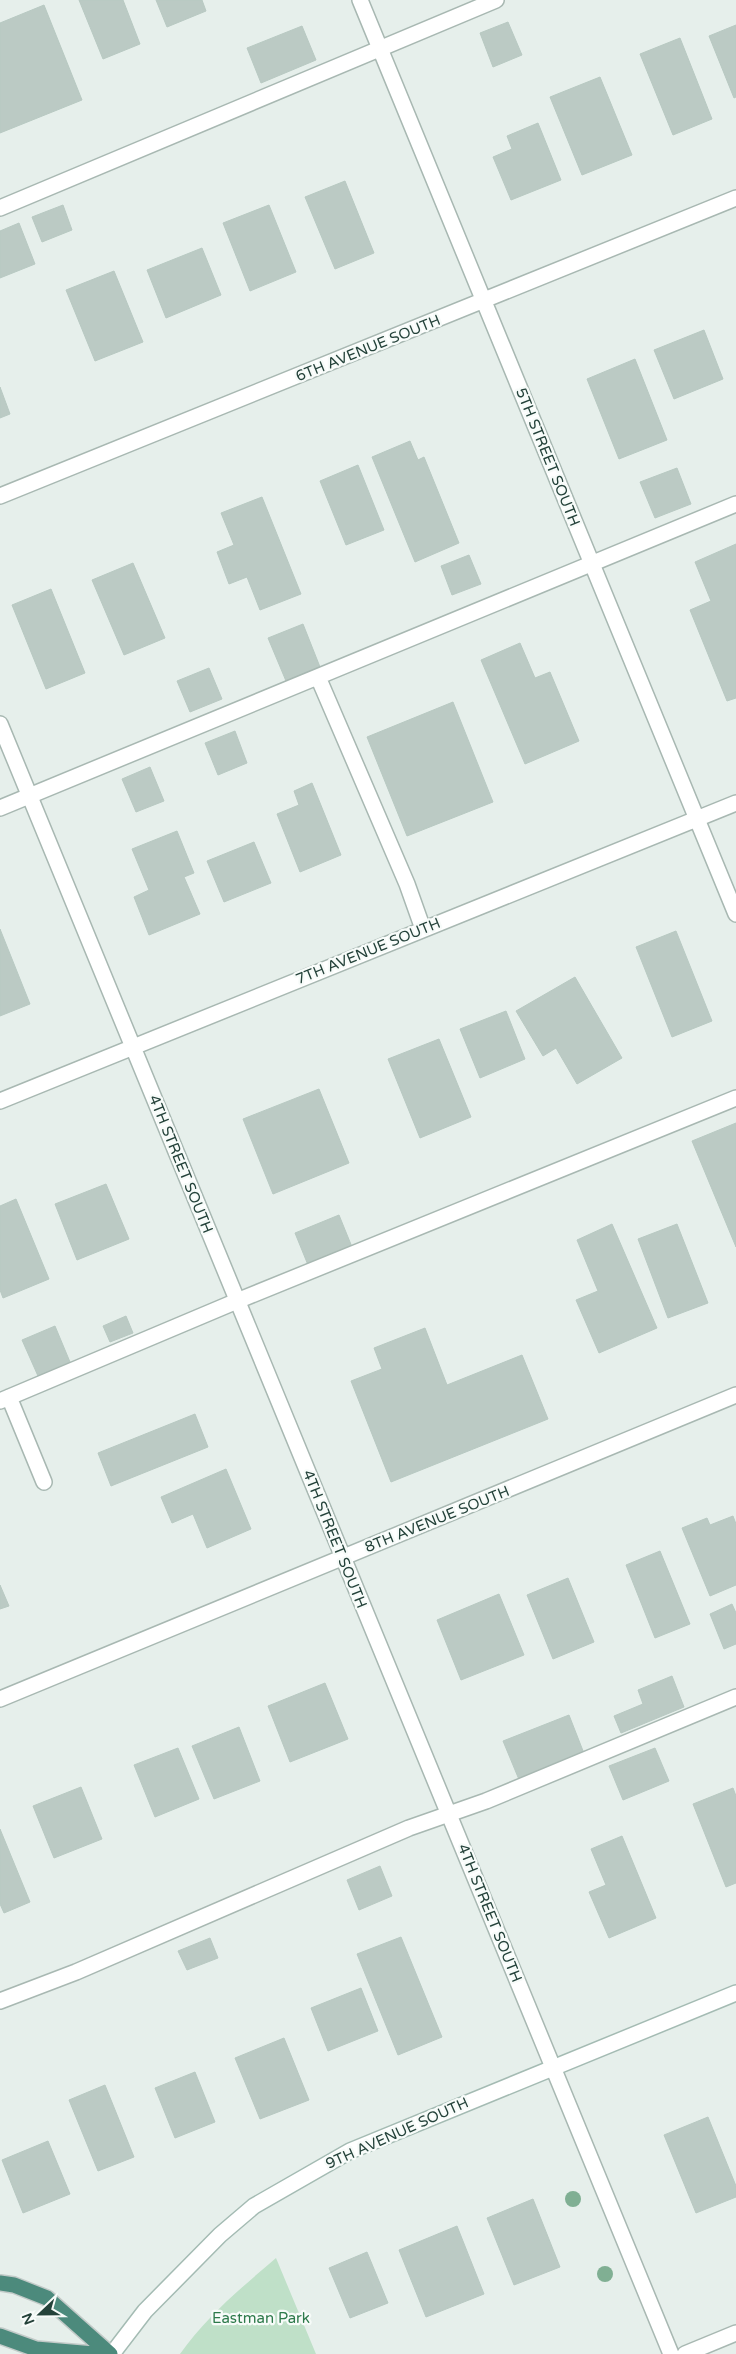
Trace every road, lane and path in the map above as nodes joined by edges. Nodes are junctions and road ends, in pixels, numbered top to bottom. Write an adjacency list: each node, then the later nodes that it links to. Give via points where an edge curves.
1 (360, 0): 3 (street, 5TH STREET SOUTH)
2 (496, 0): 3 (street)
3 (380, 48): 5 (street); 6 (street, 5TH STREET SOUTH)
4 (736, 198): 6 (street, 6TH AVENUE SOUTH)
5 (0, 208)
6 (484, 302): 7 (street, 6TH AVENUE SOUTH); 9 (street, 5TH STREET SOUTH)
7 (0, 496)
8 (736, 504): 9 (street)
9 (592, 564): 10 (street); 15 (street, 5TH STREET SOUTH)
10 (318, 677): 12 (street); 17 (street, via 407,884)
11 (0, 724): 12 (street, 4TH STREET SOUTH)
12 (29, 795): 14 (street); 18 (street, 4TH STREET SOUTH)
13 (736, 803): 15 (street, 7TH AVENUE SOUTH)
14 (0, 808)
15 (697, 819): 16 (street, 5TH STREET SOUTH); 17 (street, 7TH AVENUE SOUTH)
16 (736, 914)
17 (423, 929): 18 (street, 7TH AVENUE SOUTH)
18 (132, 1046): 20 (street, 7TH AVENUE SOUTH); 21 (street, 4TH STREET SOUTH)
19 (736, 1098): 21 (street)
20 (0, 1101)
21 (237, 1301): 23 (street); 25 (street, 4TH STREET SOUTH)
22 (736, 1396): 25 (street, 8TH AVENUE SOUTH)
23 (4, 1399): 24 (street)
24 (44, 1482)
25 (343, 1558): 27 (street, 8TH AVENUE SOUTH); 28 (street, 4TH STREET SOUTH)
26 (736, 1697): 28 (street)
27 (0, 1699)
28 (449, 1814): 30 (street); 31 (street, 4TH STREET SOUTH)
29 (736, 1993): 31 (street, 9TH AVENUE SOUTH)
30 (0, 2001)
31 (553, 2067): 36 (street, 9TH AVENUE SOUTH, via 350,2151 254,2206 220,2235 145,2311); 37 (street, 4TH STREET SOUTH)
32 (0, 2283): 36 (highway, via 47,2298)
33 (736, 2333): 38 (street)
34 (0, 2336): 35 (highway, via 36,2350)
35 (94, 2354)
36 (111, 2354)
37 (671, 2354)
38 (685, 2354)

